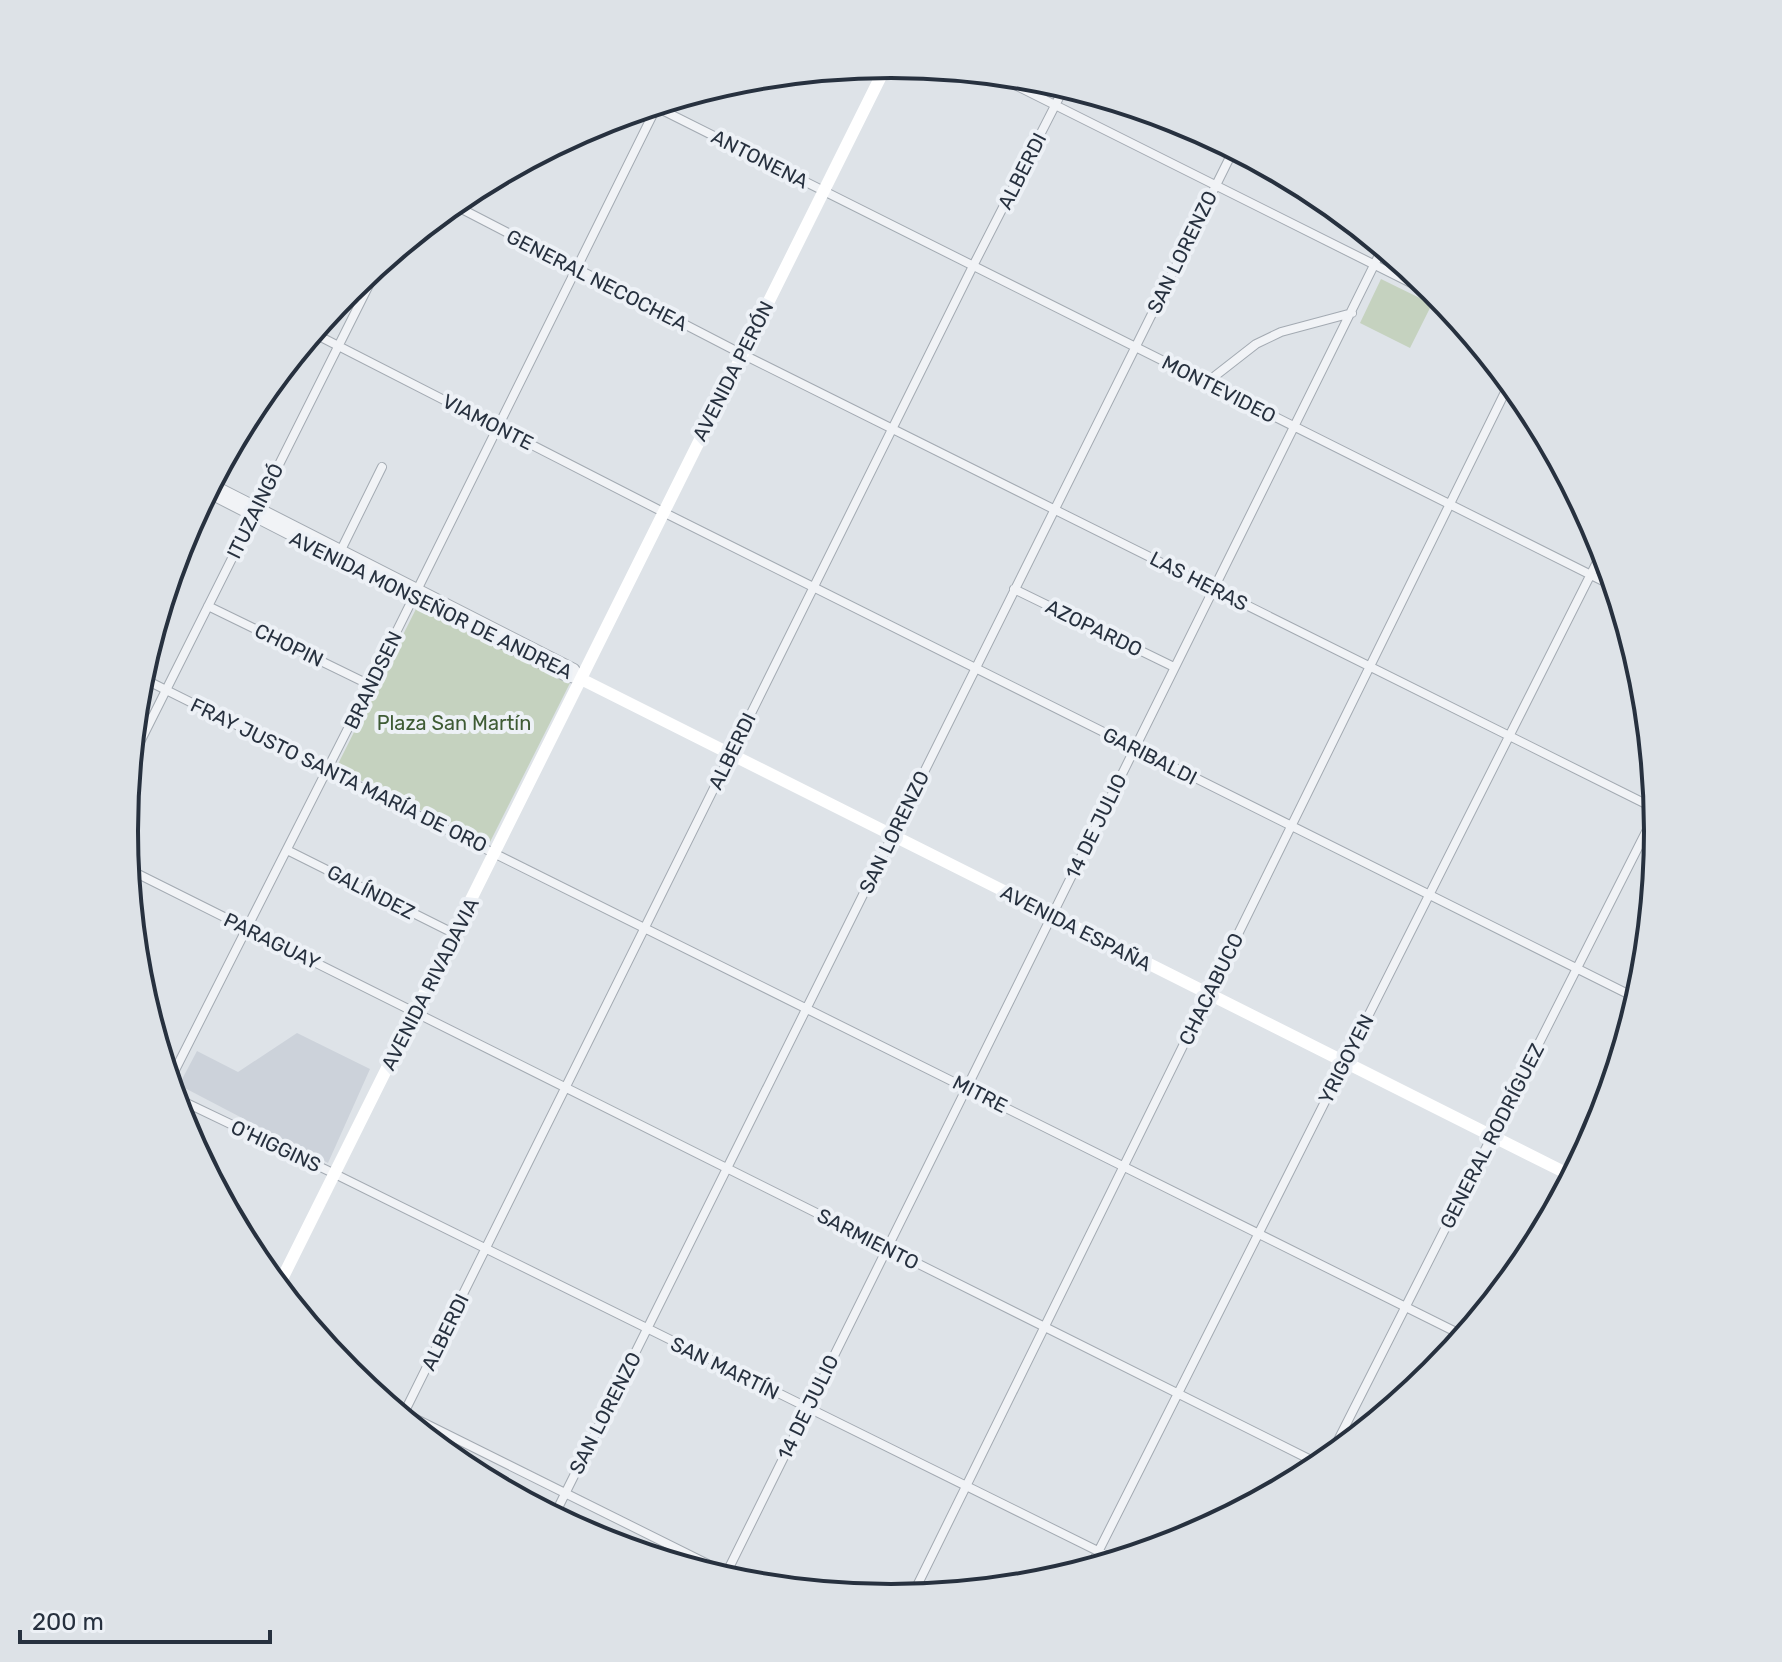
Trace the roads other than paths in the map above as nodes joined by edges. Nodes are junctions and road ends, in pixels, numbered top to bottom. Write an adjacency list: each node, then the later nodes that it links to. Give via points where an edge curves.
1 (880, 78): 9 (main road, AVENIDA PERÓN)
2 (1025, 90): 4 (street)
3 (1060, 97): 4 (street, ALBERDI)
4 (1056, 105): 8 (street); 13 (street, ALBERDI)
5 (669, 112): 9 (street, ANTONENA)
6 (650, 118): 14 (street, BRANDSEN)
7 (1229, 159): 8 (street, SAN LORENZO)
8 (1215, 186): 12 (street); 20 (street, SAN LORENZO)
9 (824, 191): 13 (street, MONTEVIDEO); 21 (main road, AVENIDA PERÓN)
10 (465, 211): 14 (street, GENERAL NECOCHEA)
11 (1378, 257): 12 (street, 14 DE JULIO)
12 (1374, 265): 15 (street); 17 (street, 14 DE JULIO)
13 (973, 266): 20 (street, MONTEVIDEO); 26 (street, ALBERDI)
14 (575, 270): 21 (street, GENERAL NECOCHEA); 25 (street, BRANDSEN)
15 (1401, 278)
16 (364, 294): 19 (street, ITUZAINGÓ)
17 (1352, 313): 22 (street, via 1281,332 1256,344); 24 (street, 14 DE JULIO)
18 (323, 338): 19 (street, VIAMONTE)
19 (338, 346): 25 (street, VIAMONTE); 32 (street, ITUZAINGÓ)
20 (1135, 347): 22 (street, MONTEVIDEO); 31 (street, SAN LORENZO)
21 (742, 354): 26 (street, LAS HERAS); 33 (main road, AVENIDA PERÓN)
22 (1206, 383): 24 (street, MONTEVIDEO)
23 (1504, 395): 30 (street, CHACABUCO)
24 (1294, 426): 30 (street, MONTEVIDEO); 39 (street, 14 DE JULIO)
25 (497, 427): 33 (street, VIAMONTE); 41 (street, BRANDSEN)
26 (892, 428): 31 (street, LAS HERAS); 38 (street, ALBERDI)
27 (382, 467): 34 (street)
28 (220, 490): 32 (street, AVENIDA MONSEÑOR DE ANDREA)
29 (217, 496): 32 (street, AVENIDA MONSEÑOR DE ANDREA)
30 (1450, 505): 36 (street, MONTEVIDEO); 44 (street, CHACABUCO)
31 (1054, 509): 39 (street, LAS HERAS); 40 (street, SAN LORENZO)
32 (255, 511): 34 (street, AVENIDA MONSEÑOR DE ANDREA); 41 (street, AVENIDA MONSEÑOR DE ANDREA); 42 (street, ITUZAINGÓ)
33 (663, 512): 38 (street, GARIBALDI); 46 (main road, AVENIDA PERÓN)
34 (341, 550): 41 (street, AVENIDA MONSEÑOR DE ANDREA)
35 (1595, 565): 36 (street, YRIGOYEN)
36 (1590, 575): 37 (street, MONTEVIDEO); 51 (street, YRIGOYEN)
37 (1601, 580)
38 (814, 587): 45 (street, GARIBALDI); 53 (street, ALBERDI)
39 (1214, 588): 43 (street, 14 DE JULIO); 44 (street, LAS HERAS)
40 (1014, 589): 43 (street, AZOPARDO); 45 (street, SAN LORENZO)
41 (415, 593): 46 (street, AVENIDA MONSEÑOR DE ANDREA, via 574,669); 48 (street, BRANDSEN)
42 (208, 606): 48 (street, CHOPIN); 49 (street, ITUZAINGÓ)
43 (1174, 667): 52 (street, 14 DE JULIO)
44 (1370, 667): 51 (street, LAS HERAS); 56 (street, CHACABUCO)
45 (975, 668): 52 (street, GARIBALDI); 58 (street, SAN LORENZO)
46 (581, 679): 53 (main road, AVENIDA ESPAÑA); 60 (main road, AVENIDA RIVADAVIA)
47 (152, 683): 49 (street, FRAY JUSTO SANTA MARÍA DE ORO)
48 (370, 685): 54 (street, BRANDSEN)
49 (166, 690): 50 (street, ITUZAINGÓ); 54 (street, FRAY JUSTO SANTA MARÍA DE ORO)
50 (144, 734)
51 (1509, 736): 55 (street, LAS HERAS); 62 (street, YRIGOYEN)
52 (1135, 748): 56 (street, GARIBALDI); 63 (street, 14 DE JULIO)
53 (731, 754): 58 (main road, AVENIDA ESPAÑA); 64 (street, ALBERDI)
54 (328, 770): 59 (street, BRANDSEN); 60 (street, FRAY JUSTO SANTA MARÍA DE ORO)
55 (1643, 803)
56 (1291, 826): 62 (street, GARIBALDI); 69 (street, CHACABUCO)
57 (1644, 834): 67 (street, GENERAL RODRÍGUEZ)
58 (892, 835): 63 (main road, AVENIDA ESPAÑA); 70 (street, SAN LORENZO)
59 (287, 850): 65 (street, BRANDSEN); 66 (street, GALÍNDEZ)
60 (496, 852): 64 (street, MITRE); 66 (main road, AVENIDA RIVADAVIA)
61 (140, 875): 65 (street, PARAGUAY)
62 (1430, 895): 67 (street, GARIBALDI); 72 (street, YRIGOYEN)
63 (1052, 915): 69 (main road, AVENIDA ESPAÑA); 74 (street, 14 DE JULIO)
64 (645, 927): 70 (street, MITRE); 75 (street, ALBERDI)
65 (246, 928): 71 (street, PARAGUAY); 73 (street, BRANDSEN)
66 (455, 934): 71 (main road, AVENIDA RIVADAVIA)
67 (1577, 969): 68 (street, GARIBALDI); 77 (street, GENERAL RODRÍGUEZ)
68 (1626, 993)
69 (1209, 994): 72 (main road, AVENIDA ESPAÑA); 78 (street, CHACABUCO)
70 (806, 1007): 74 (street, MITRE); 79 (street, SAN LORENZO)
71 (416, 1013): 75 (street, SARMIENTO); 81 (main road, AVENIDA RIVADAVIA)
72 (1344, 1061): 77 (main road, AVENIDA ESPAÑA); 82 (street, YRIGOYEN)
73 (176, 1067)
74 (966, 1087): 78 (street, MITRE); 83 (street, 14 DE JULIO)
75 (565, 1088): 79 (street, SARMIENTO); 84 (street, ALBERDI)
76 (190, 1104): 81 (street, O'HIGGINS)
77 (1492, 1136): 80 (main road, AVENIDA ESPAÑA); 86 (street, GENERAL RODRÍGUEZ)
78 (1124, 1166): 82 (street, MITRE); 87 (street, CHACABUCO)
79 (727, 1168): 83 (street, SARMIENTO); 88 (street, SAN LORENZO)
80 (1562, 1171)
81 (335, 1174): 84 (street, SAN MARTÍN); 85 (main road, AVENIDA RIVADAVIA)
82 (1260, 1234): 86 (street, MITRE); 90 (street, YRIGOYEN)
83 (887, 1248): 87 (street, SARMIENTO); 92 (street, 14 DE JULIO)
84 (486, 1249): 88 (street, SAN MARTÍN); 91 (street, ALBERDI)
85 (284, 1275)
86 (1406, 1307): 89 (street, MITRE); 94 (street, GENERAL RODRÍGUEZ)
87 (1044, 1327): 90 (street, SARMIENTO); 96 (street, CHACABUCO)
88 (647, 1329): 92 (street, SAN MARTÍN); 97 (street, SAN LORENZO)
89 (1453, 1331)
90 (1179, 1394): 95 (street, SARMIENTO); 99 (street, YRIGOYEN)
91 (407, 1407)
92 (807, 1410): 96 (street, SAN MARTÍN); 103 (street, 14 DE JULIO)
93 (440, 1433): 97 (street)
94 (1342, 1433)
95 (1307, 1458)
96 (966, 1488): 99 (street, SAN MARTÍN); 104 (street, CHACABUCO)
97 (565, 1494): 98 (street, SAN LORENZO); 101 (street)
98 (559, 1506)
99 (1099, 1551): 100 (street, SAN MARTÍN); 102 (street, YRIGOYEN)
100 (1103, 1553)
101 (685, 1555)
102 (1097, 1555)
103 (729, 1566)
104 (919, 1583)

